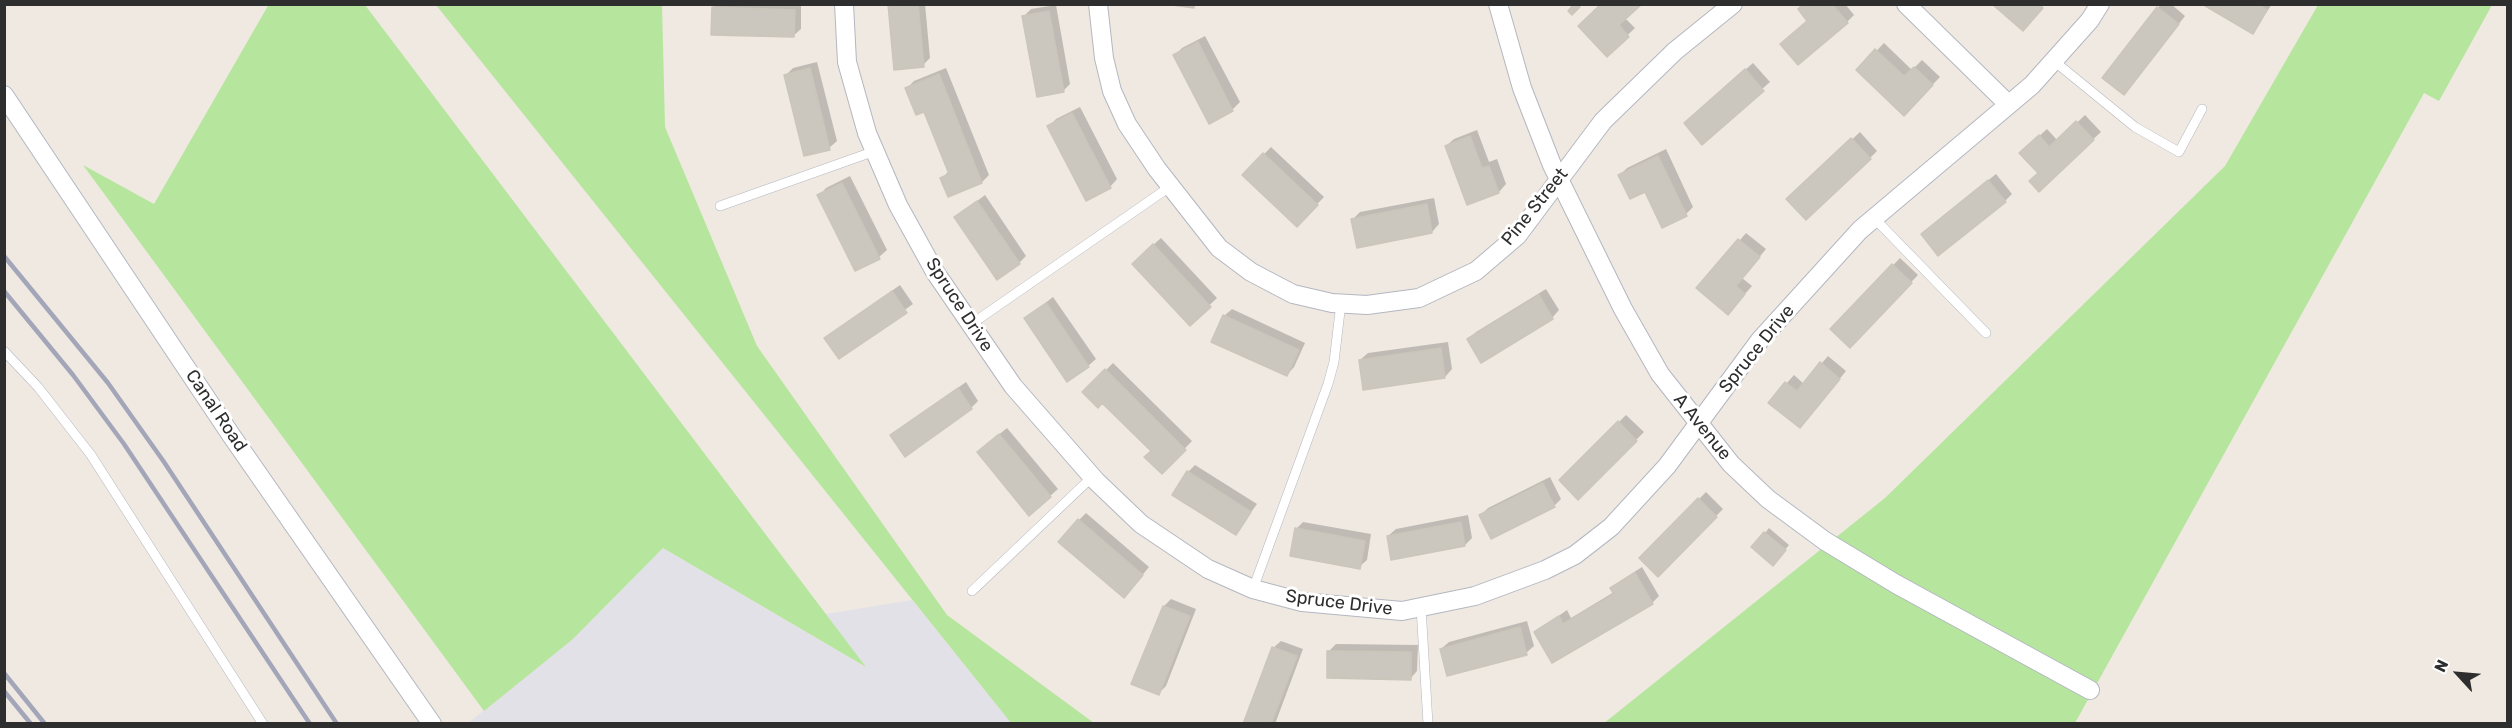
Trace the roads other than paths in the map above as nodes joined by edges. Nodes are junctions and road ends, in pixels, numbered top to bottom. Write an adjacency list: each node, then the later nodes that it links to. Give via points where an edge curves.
1 (844, 4): 11 (street, Spruce Drive, via 848,62)
2 (1098, 4): 13 (street, Pine Street, via 1112,91 1127,124)
3 (1498, 4): 12 (street, A Avenue, via 1522,88)
4 (1733, 4): 12 (street, Pine Street, via 1675,51 1603,121)
5 (1906, 4): 9 (street)
6 (2100, 4): 7 (street, Spruce Drive)
7 (2054, 61): 9 (street, Spruce Drive); 10 (lane, via 2135,127 2179,152)
8 (4, 94): 27 (street, Canal Road, via 231,435)
9 (2008, 104): 15 (street, Spruce Drive)
10 (2202, 109)
11 (875, 151): 14 (lane); 17 (street, Spruce Drive, via 935,272)
12 (1559, 181): 16 (street, Pine Street, via 1517,236 1476,271 1419,298 1367,305); 20 (street, A Avenue, via 1660,374)
13 (1170, 186): 16 (street, Pine Street, via 1219,248 1251,272 1293,294); 17 (lane)
14 (720, 206)
15 (1874, 218): 18 (lane); 20 (street, Spruce Drive, via 1760,340)
16 (1341, 303): 22 (lane, via 1328,384)
17 (970, 325): 21 (street, Spruce Drive, via 1012,386)
18 (1986, 333)
19 (4, 351): 26 (lane, via 39,387 91,455)
20 (1698, 424): 24 (street, Spruce Drive, via 1611,527 1575,555 1475,596); 25 (street, A Avenue, via 1750,484 1797,522 1896,584)
21 (1092, 477): 22 (street, Spruce Drive, via 1141,524 1208,569); 23 (lane)
22 (1253, 589): 24 (street, Spruce Drive, via 1302,602 1402,611)
23 (972, 591)
24 (1421, 607): 28 (lane)
25 (2090, 690)
26 (263, 723)
27 (432, 723)
28 (1428, 723)

